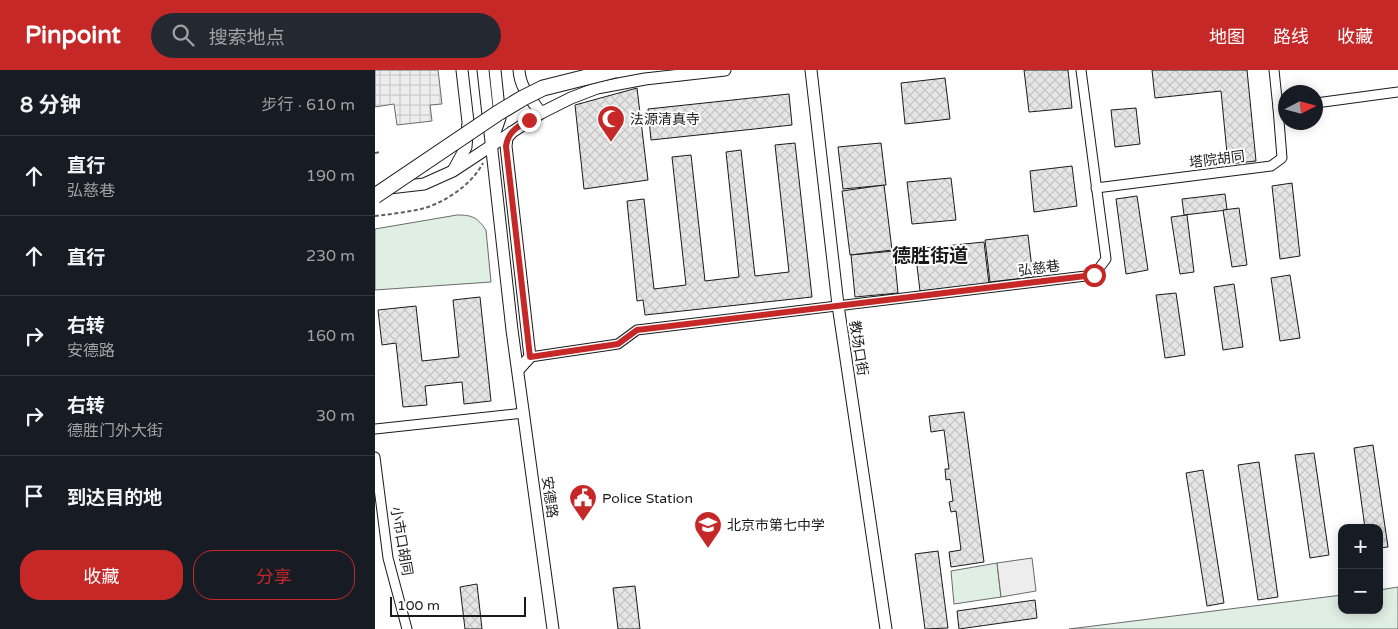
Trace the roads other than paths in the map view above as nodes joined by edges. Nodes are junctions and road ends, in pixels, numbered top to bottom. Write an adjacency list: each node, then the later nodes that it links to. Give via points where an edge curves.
1 (462, 70): 17 (street, via 468,122 466,147)
2 (483, 70): 16 (street, 安德路)
3 (495, 70): 16 (street, via 500,118)
4 (519, 70): 13 (street, via 524,90)
5 (615, 70): 20 (highway, bridge, via 565,81 523,98)
6 (725, 70): 13 (street, via 597,88)
7 (811, 70): 21 (street, 教场口街)
8 (1081, 70): 18 (street, 弘慈巷)
9 (1273, 70): 11 (street)
10 (1398, 92): 12 (street)
11 (1278, 94)
12 (1323, 102)
13 (541, 113): 14 (street)
14 (513, 130): 16 (street); 22 (street, via 506,146)
15 (1281, 130): 18 (street, 塔院胡同, via 1282,158 1271,166)
16 (491, 145): 17 (street); 23 (street, 安德路)
17 (453, 171): 19 (street, bridge, via 424,184)
18 (1096, 188): 21 (street, 弘慈巷, via 1107,259 1094,275)
19 (375, 190)
20 (375, 196)
21 (838, 305): 22 (street, 弘慈巷, via 637,330 618,344); 29 (street, 教场口街)
22 (530, 357): 23 (street)
23 (518, 370): 24 (street, 安德路)
24 (524, 413): 25 (street); 28 (street, 安德路)
25 (375, 429)
26 (375, 457): 27 (street, 小市口胡同, via 388,558)
27 (407, 629)
28 (553, 629)
29 (886, 629)

